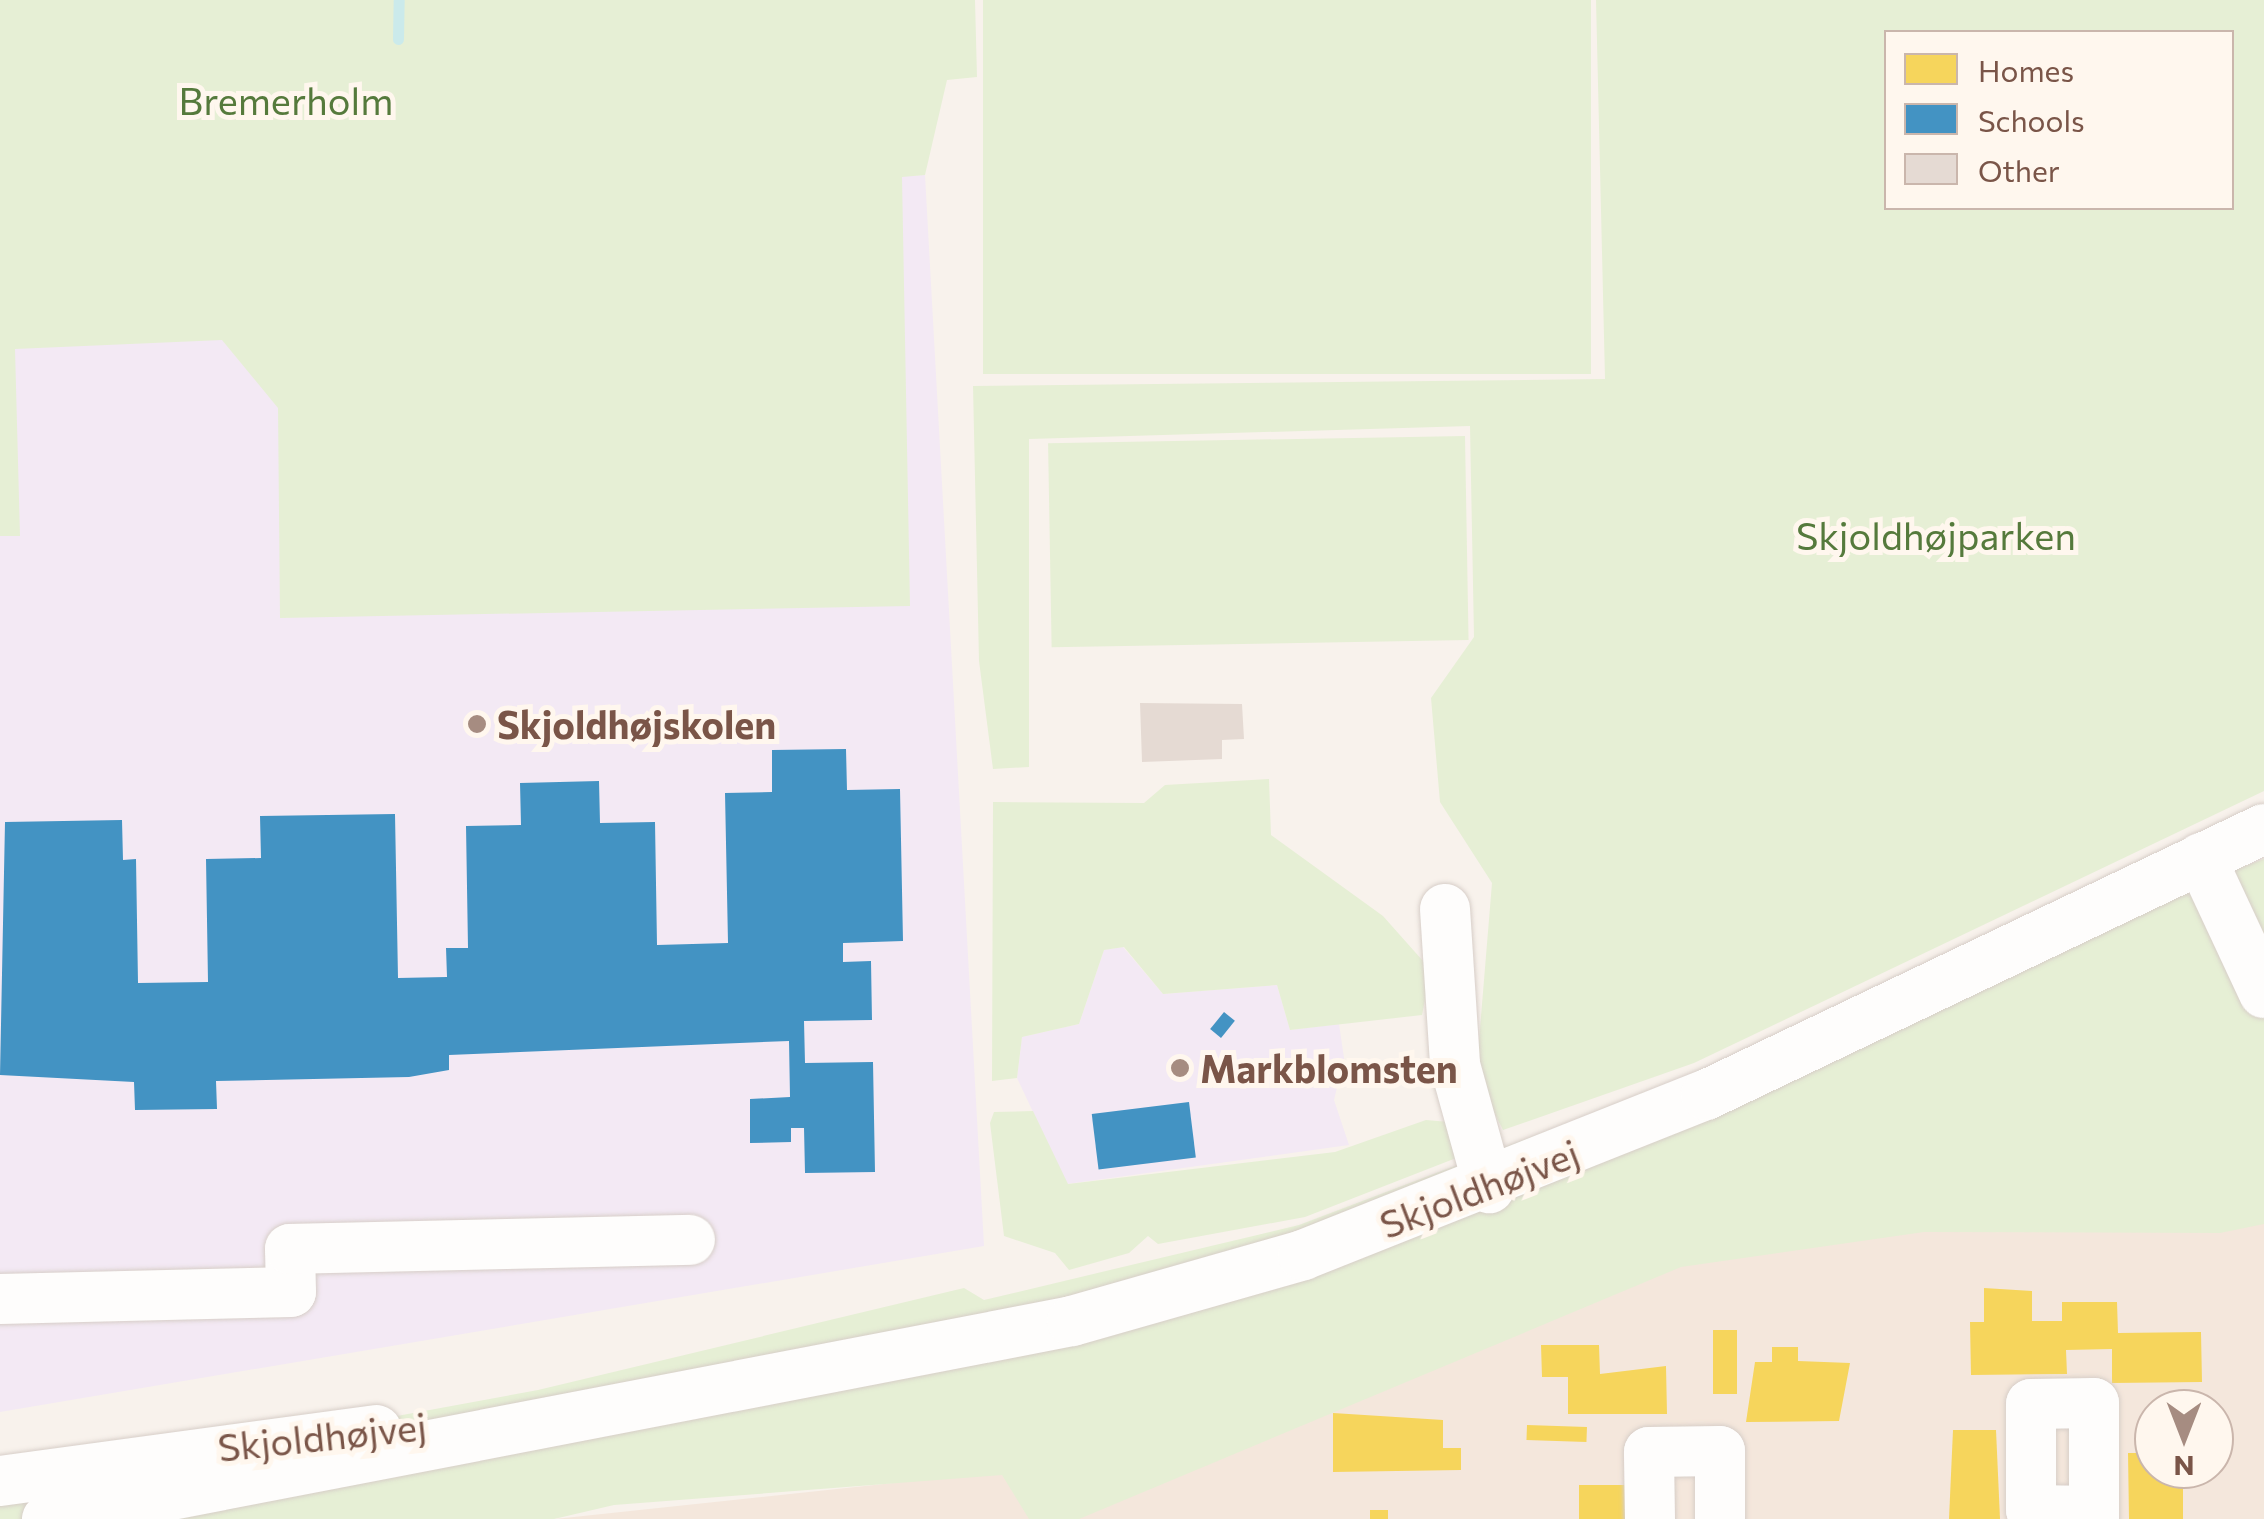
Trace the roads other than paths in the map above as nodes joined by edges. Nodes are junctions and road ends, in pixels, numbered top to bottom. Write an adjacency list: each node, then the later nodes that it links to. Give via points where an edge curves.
1 (2264, 829): 2 (street, Skjoldhøjvej)
2 (2201, 858): 4 (street); 5 (street, Skjoldhøjvej)
3 (1445, 909): 5 (street, via 1456,1065)
4 (2264, 993)
5 (1489, 1188): 8 (street, Skjoldhøjvej, via 1302,1255 1072,1321)
6 (690, 1240): 7 (street, via 290,1249 291,1292)
7 (0, 1299)
8 (646, 1404): 9 (street, Skjoldhøjvej, via 197,1448); 10 (street, Skjoldhøjvej)
9 (0, 1481)
10 (48, 1519)
11 (1650, 1519): 12 (street, via 1649,1452 1720,1452)
12 (1720, 1519)

